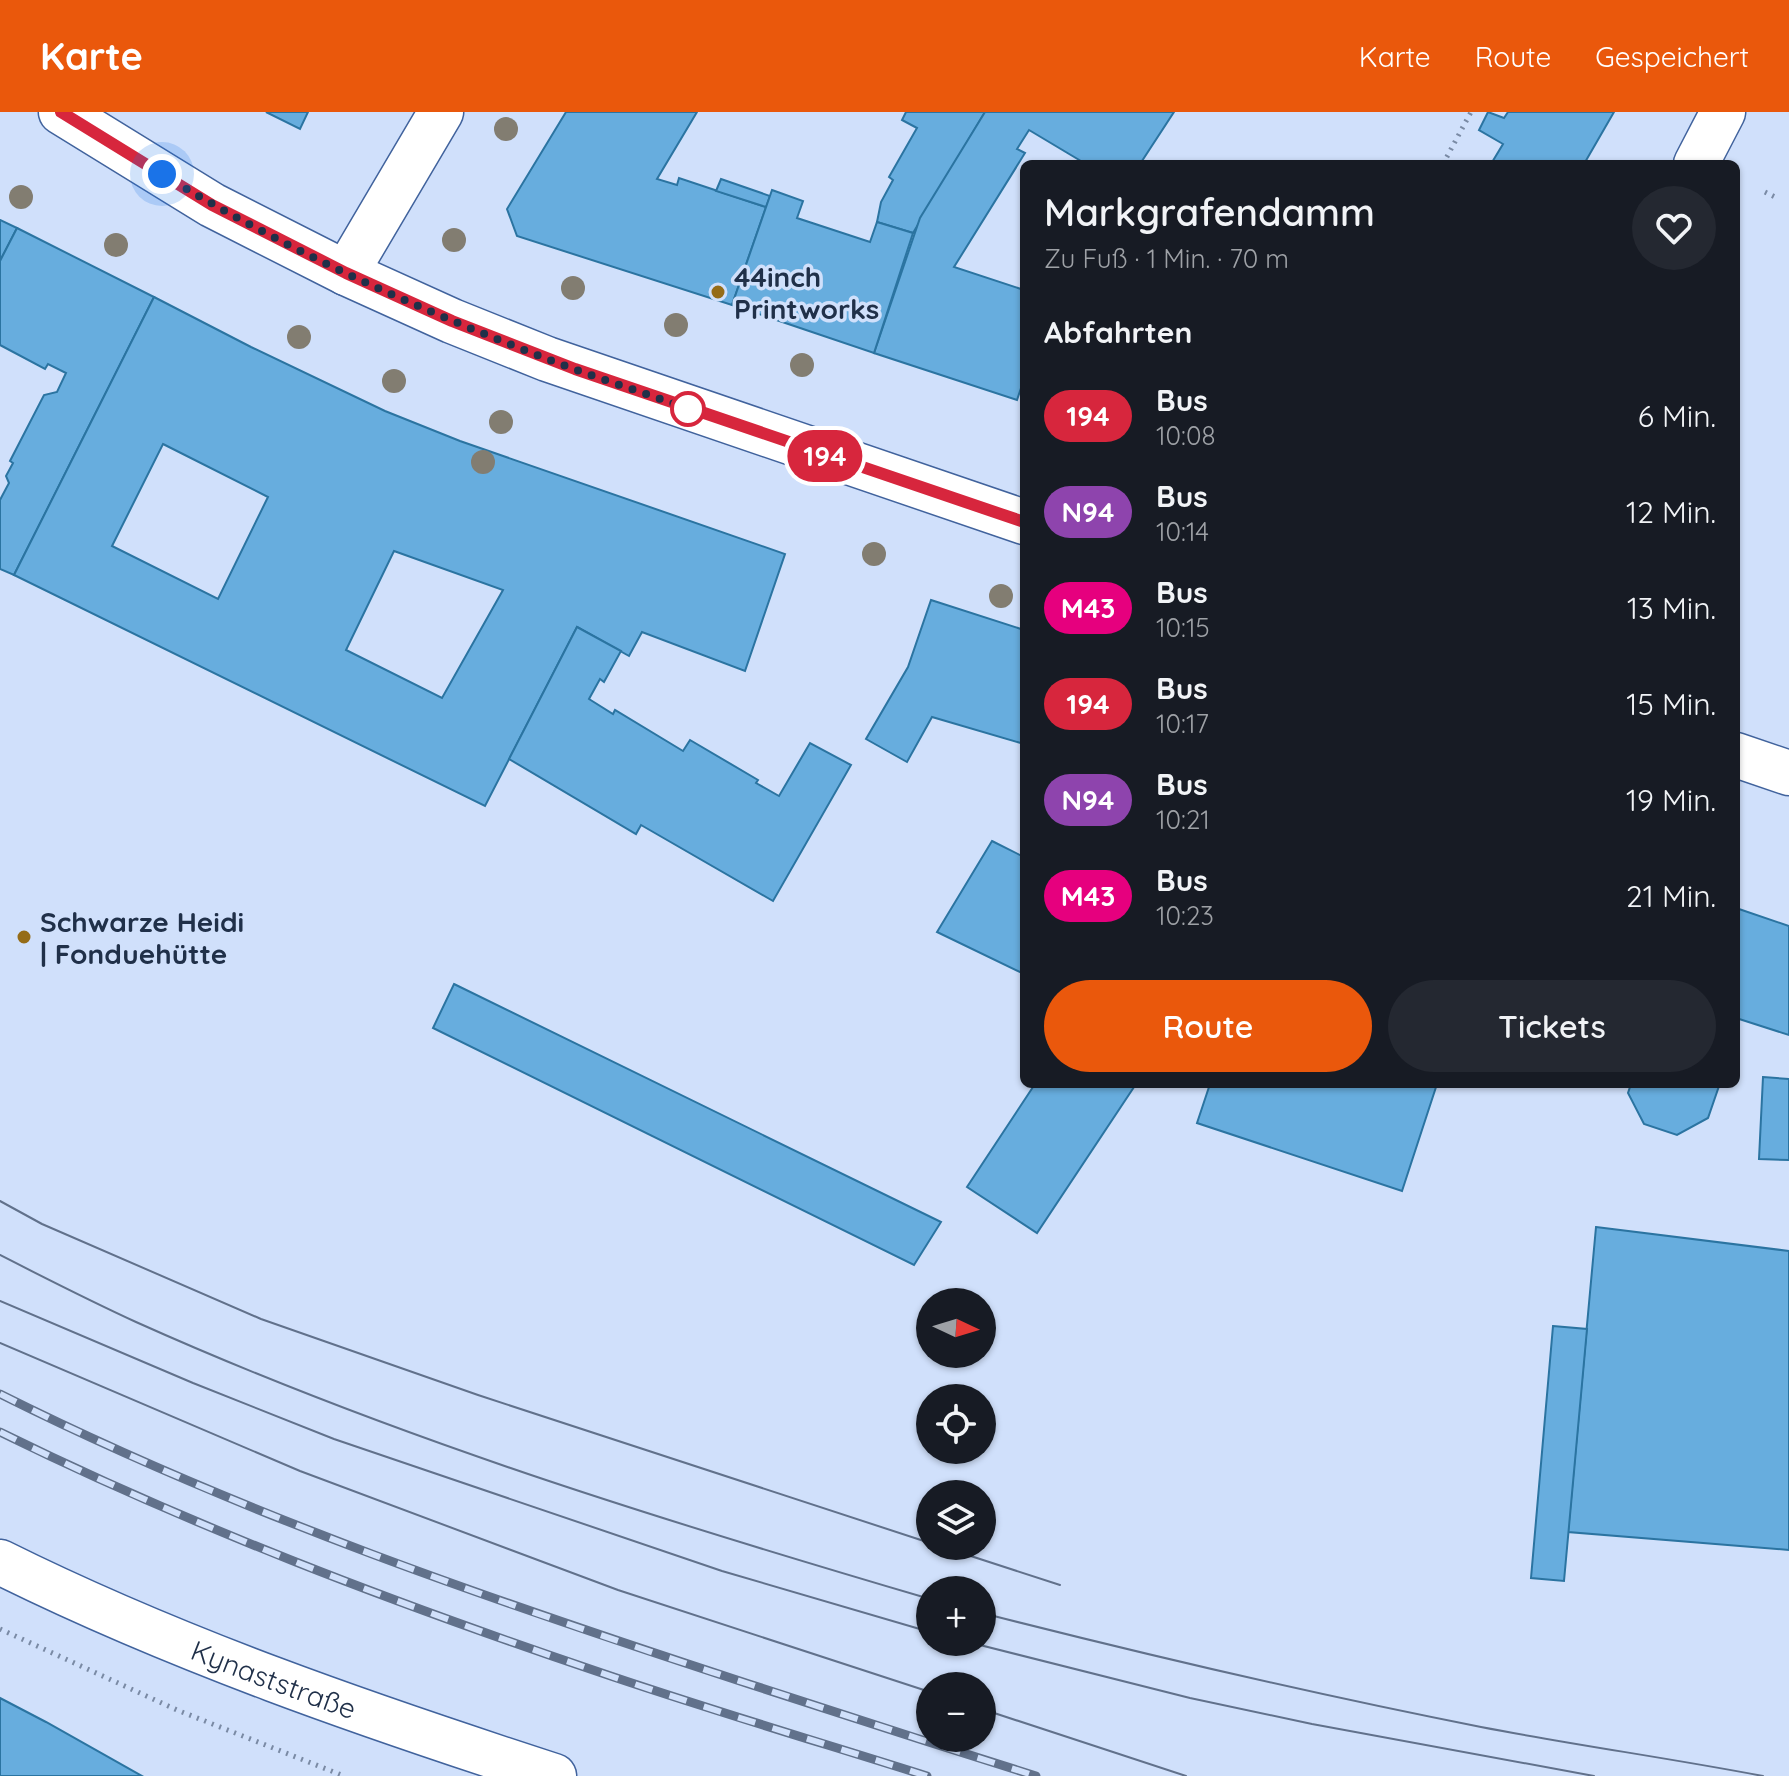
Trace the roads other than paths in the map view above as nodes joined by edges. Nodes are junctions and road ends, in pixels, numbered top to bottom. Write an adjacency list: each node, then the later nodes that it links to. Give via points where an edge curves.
1 (61, 112): 5 (main road, via 212,205)
2 (441, 112): 5 (main road)
3 (1723, 112): 4 (main road)
4 (1698, 160)
5 (346, 273): 6 (main road, via 547,359)
6 (1020, 521)
7 (1740, 756): 8 (main road)
8 (1789, 773)
9 (0, 1562): 10 (main road, Kynaststraße, via 232,1663)
10 (554, 1776)

